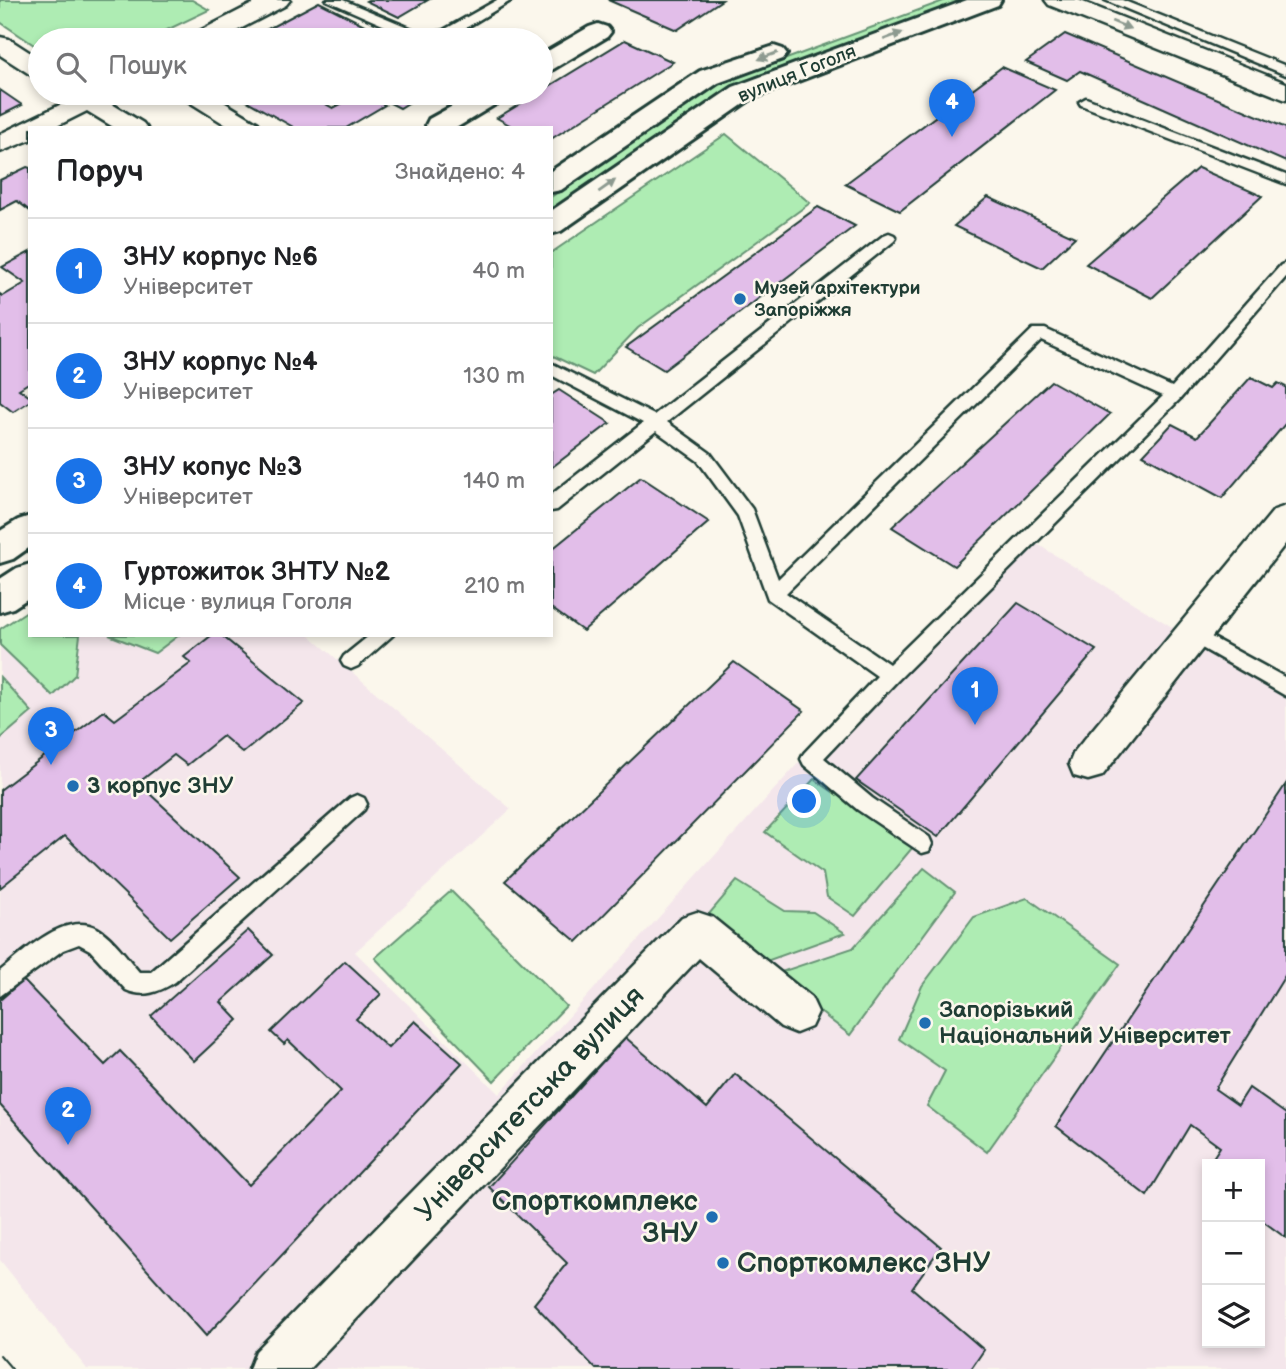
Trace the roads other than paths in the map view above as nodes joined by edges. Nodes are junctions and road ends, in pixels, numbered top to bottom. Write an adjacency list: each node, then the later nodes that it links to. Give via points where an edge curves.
1 (278, 0): 8 (street, via 236,11)
2 (332, 0): 9 (lane)
3 (506, 0): 10 (lane)
4 (924, 0): 12 (street, вулиця Гоголя)
5 (989, 0): 32 (street, вулиця Гоголя, one-way to 5, via 742,93)
6 (1057, 0): 18 (street, one-way to 18)
7 (1111, 0): 17 (lane)
8 (215, 28)
9 (399, 28)
10 (457, 28)
11 (598, 32): 15 (street)
12 (823, 36)
13 (0, 44): 16 (street)
14 (798, 45): 31 (street, вулиця Гоголя, one-way to 31, via 709,77)
15 (553, 59)
16 (28, 62)
17 (1286, 71)
18 (1286, 92)
19 (1086, 102): 30 (lane)
20 (72, 105): 24 (street)
21 (103, 105): 25 (street)
22 (212, 105): 26 (street)
23 (474, 105): 27 (street)
24 (37, 126)
25 (131, 126)
26 (246, 126)
27 (440, 126)
28 (28, 131): 29 (street)
29 (0, 144)
30 (1286, 180)
31 (553, 181)
32 (553, 224)
33 (889, 238): 37 (lane)
34 (1286, 268): 36 (lane)
35 (553, 369): 37 (lane)
36 (1174, 395): 43 (lane, via 1039,333); 48 (lane)
37 (656, 423): 38 (lane); 43 (lane, via 704,457 746,514)
38 (553, 503)
39 (1286, 519): 45 (street)
40 (28, 531): 41 (street)
41 (0, 549)
42 (28, 579): 44 (street)
43 (774, 594): 48 (lane)
44 (0, 598)
45 (1193, 634): 49 (lane); 50 (street)
46 (381, 637): 47 (lane)
47 (351, 661)
48 (890, 675): 52 (lane, via 811,759 864,804)
49 (1286, 688)
50 (1088, 764)
51 (357, 804): 53 (lane, via 153,983 134,983 89,935 74,933)
52 (922, 844)
53 (0, 985)
54 (796, 1012): 55 (street, Університетська вулиця, via 697,931)
55 (274, 1369)

